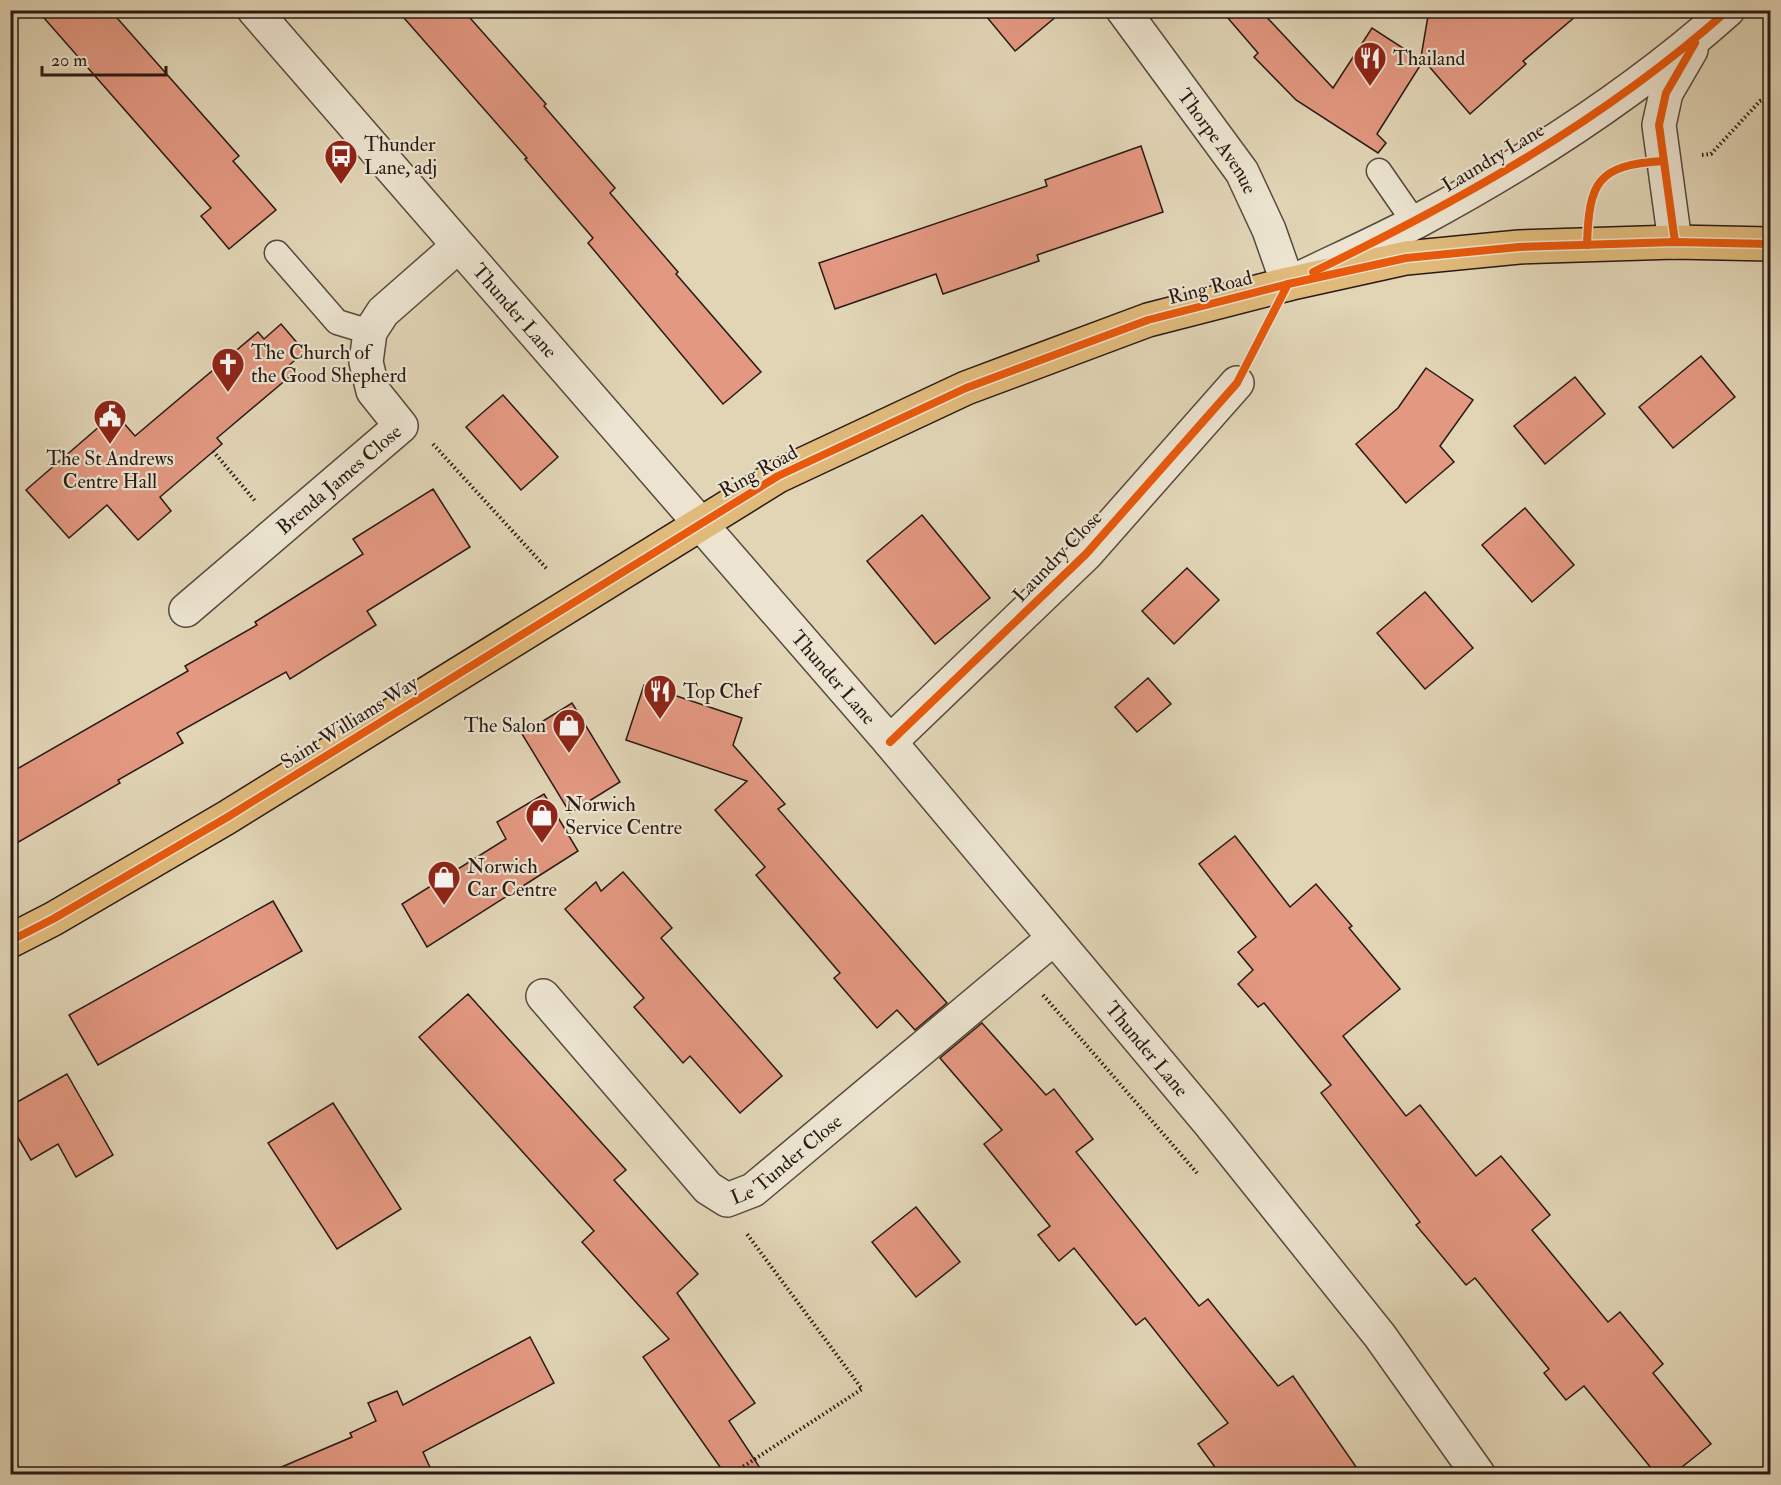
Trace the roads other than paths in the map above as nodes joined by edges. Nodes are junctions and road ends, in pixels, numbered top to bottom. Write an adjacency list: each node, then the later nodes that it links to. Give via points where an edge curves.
1 (254, 10): 9 (street, Thunder Lane)
2 (1123, 10): 11 (street, Thorpe Avenue, via 1242,172)
3 (1728, 10): 4 (street, Laundry Lane)
4 (1700, 36): 6 (street, Laundry Lane, via 1572,129); 7 (street, Laundry Lane, via 1666,93 1659,125)
5 (1379, 171): 6 (lane)
6 (1415, 223): 11 (street, Laundry Lane)
7 (1675, 242): 8 (highway, Ring Road); 11 (highway, Ring Road, via 1519,248 1406,258)
8 (1770, 244)
9 (457, 247): 12 (street, Brenda James Close, via 383,312); 14 (street, Thunder Lane)
10 (277, 253): 12 (lane, via 337,322)
11 (1288, 284): 14 (highway, Ring Road, via 1148,320 966,388 778,476)
12 (370, 332): 15 (street, Brenda James Close, via 366,362 373,391 401,426)
13 (1237, 383): 16 (street, Laundry Close, via 1086,554)
14 (700, 523): 16 (street, Thunder Lane); 18 (highway, Saint Williams Way, via 226,818)
15 (186, 610)
16 (890, 742): 17 (street, Thunder Lane)
17 (1054, 938): 19 (street, Le Tunder Close, via 753,1190 727,1200 708,1188); 20 (street, Thunder Lane, via 1380,1336)
18 (10, 941)
19 (543, 996)
20 (1478, 1474)

